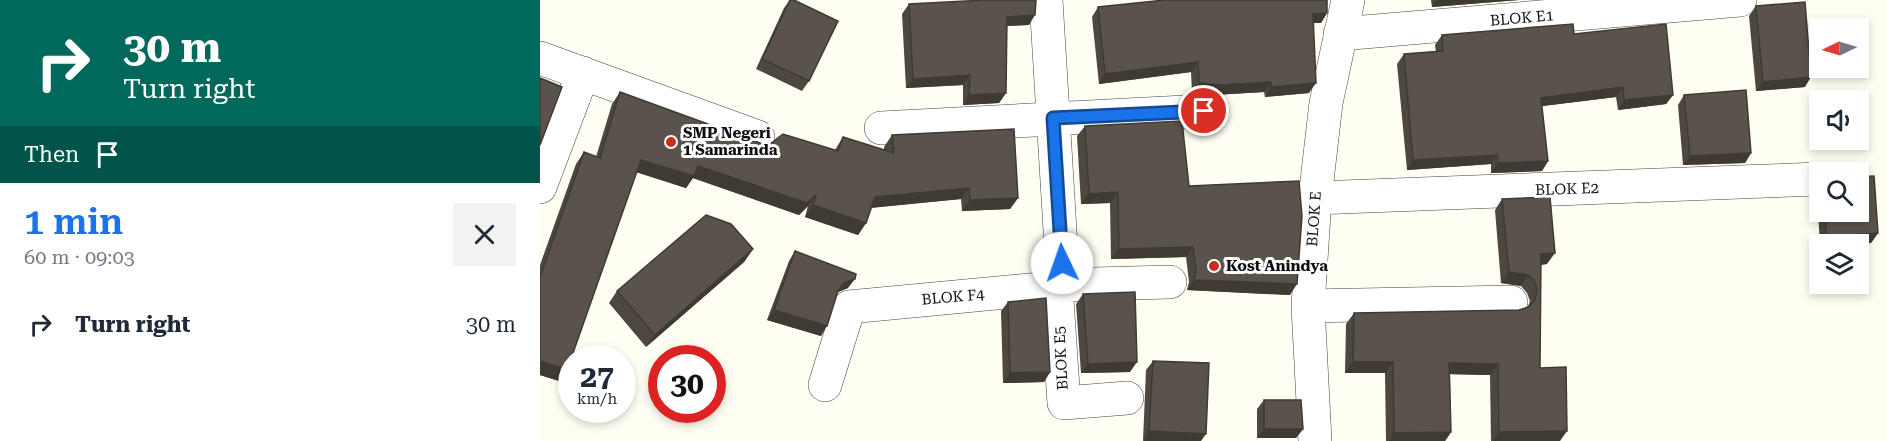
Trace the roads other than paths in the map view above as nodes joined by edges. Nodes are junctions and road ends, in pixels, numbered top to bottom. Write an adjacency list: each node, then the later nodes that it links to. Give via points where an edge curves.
1 (1046, 0): 8 (street)
2 (1347, 0): 4 (street, BLOK E)
3 (1740, 0): 4 (street, BLOK E1)
4 (1340, 33): 13 (street, BLOK E, via 1326,102)
5 (540, 58): 6 (street)
6 (583, 73): 10 (street); 12 (street)
7 (1204, 111): 8 (street)
8 (1053, 118): 9 (street); 15 (street, via 1062,263)
9 (881, 128)
10 (758, 137)
11 (1809, 179): 13 (street, BLOK E2)
12 (540, 187)
13 (1315, 198): 17 (street, BLOK E)
14 (1170, 282): 15 (street, BLOK F4)
15 (1056, 285): 18 (street, BLOK F4, via 849,307); 19 (street, BLOK E5, via 1064,403)
16 (1511, 302): 17 (street)
17 (1308, 306): 20 (street, BLOK E)
18 (825, 385)
19 (1127, 398)
20 (1315, 441)

